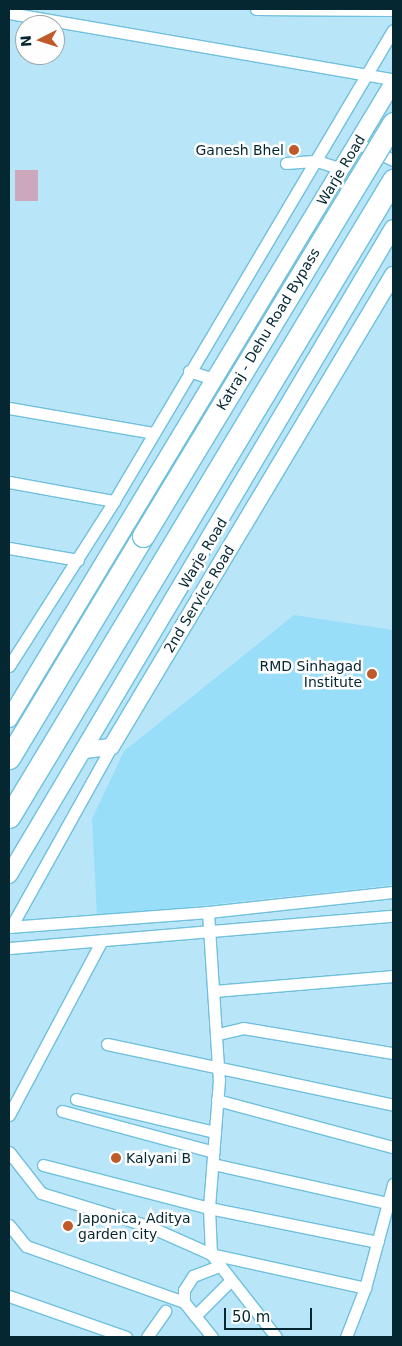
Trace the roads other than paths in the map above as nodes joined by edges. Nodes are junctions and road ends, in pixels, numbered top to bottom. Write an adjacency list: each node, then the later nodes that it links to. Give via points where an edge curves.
1 (256, 9): 2 (street)
2 (393, 10)
3 (9, 13): 5 (street)
4 (393, 30): 5 (street)
5 (367, 75): 6 (street); 10 (street)
6 (393, 81): 8 (street, Warje Road)
7 (393, 123): 28 (highway, Katraj - Dehu Road Bypass, bridge)
8 (357, 143): 9 (street); 12 (street, Warje Road)
9 (393, 160)
10 (317, 161): 11 (street); 12 (street); 16 (street)
11 (286, 163)
12 (342, 169): 17 (street, Warje Road)
13 (393, 180): 29 (highway, Katraj - Dehu Road Bypass)
14 (393, 228): 27 (street, Warje Road)
15 (393, 275): 26 (street, 2nd Service Road)
16 (190, 371): 17 (street); 19 (street)
17 (213, 379): 25 (street, Warje Road)
18 (9, 408): 19 (street)
19 (153, 433): 21 (street)
20 (9, 482): 21 (street)
21 (114, 501): 23 (street)
22 (9, 548): 23 (street)
23 (78, 560): 24 (street)
24 (9, 666)
25 (9, 719)
26 (111, 747): 27 (street); 34 (street, 2nd Service Road)
27 (85, 750): 30 (street, Warje Road)
28 (9, 758)
29 (9, 817)
30 (9, 875)
31 (393, 892): 32 (street)
32 (208, 912): 34 (street); 35 (street)
33 (393, 916): 35 (street)
34 (10, 927)
35 (208, 931): 36 (street); 39 (street)
36 (102, 940): 37 (street); 48 (street)
37 (9, 948)
38 (393, 976): 39 (street)
39 (214, 991): 40 (street)
40 (218, 1034): 42 (street, via 243,1028); 43 (street)
41 (107, 1044): 43 (street)
42 (393, 1053)
43 (218, 1071): 45 (street); 46 (street)
44 (76, 1099): 49 (street)
45 (217, 1100): 49 (street); 50 (street)
46 (393, 1105)
47 (62, 1110): 52 (street)
48 (9, 1115)
49 (215, 1132): 52 (street)
50 (393, 1147)
51 (9, 1152): 60 (street, via 41,1193 148,1226)
52 (214, 1152): 53 (street)
53 (213, 1164): 56 (street); 57 (street)
54 (43, 1166): 57 (street)
55 (393, 1184): 56 (street)
56 (388, 1203): 59 (street)
57 (209, 1208): 59 (street); 60 (street)
58 (9, 1225): 65 (street, via 26,1246)
59 (378, 1242): 63 (street)
60 (210, 1254): 61 (street); 63 (street)
61 (219, 1266): 62 (street); 65 (street, via 193,1276 184,1290)
62 (230, 1281): 67 (street); 71 (street)
63 (365, 1288): 72 (street)
64 (9, 1296): 68 (street)
65 (184, 1302): 67 (street)
66 (165, 1311): 69 (street)
67 (195, 1316): 70 (street)
68 (119, 1336)
69 (147, 1337)
70 (212, 1337)
71 (276, 1337)
72 (346, 1337)

